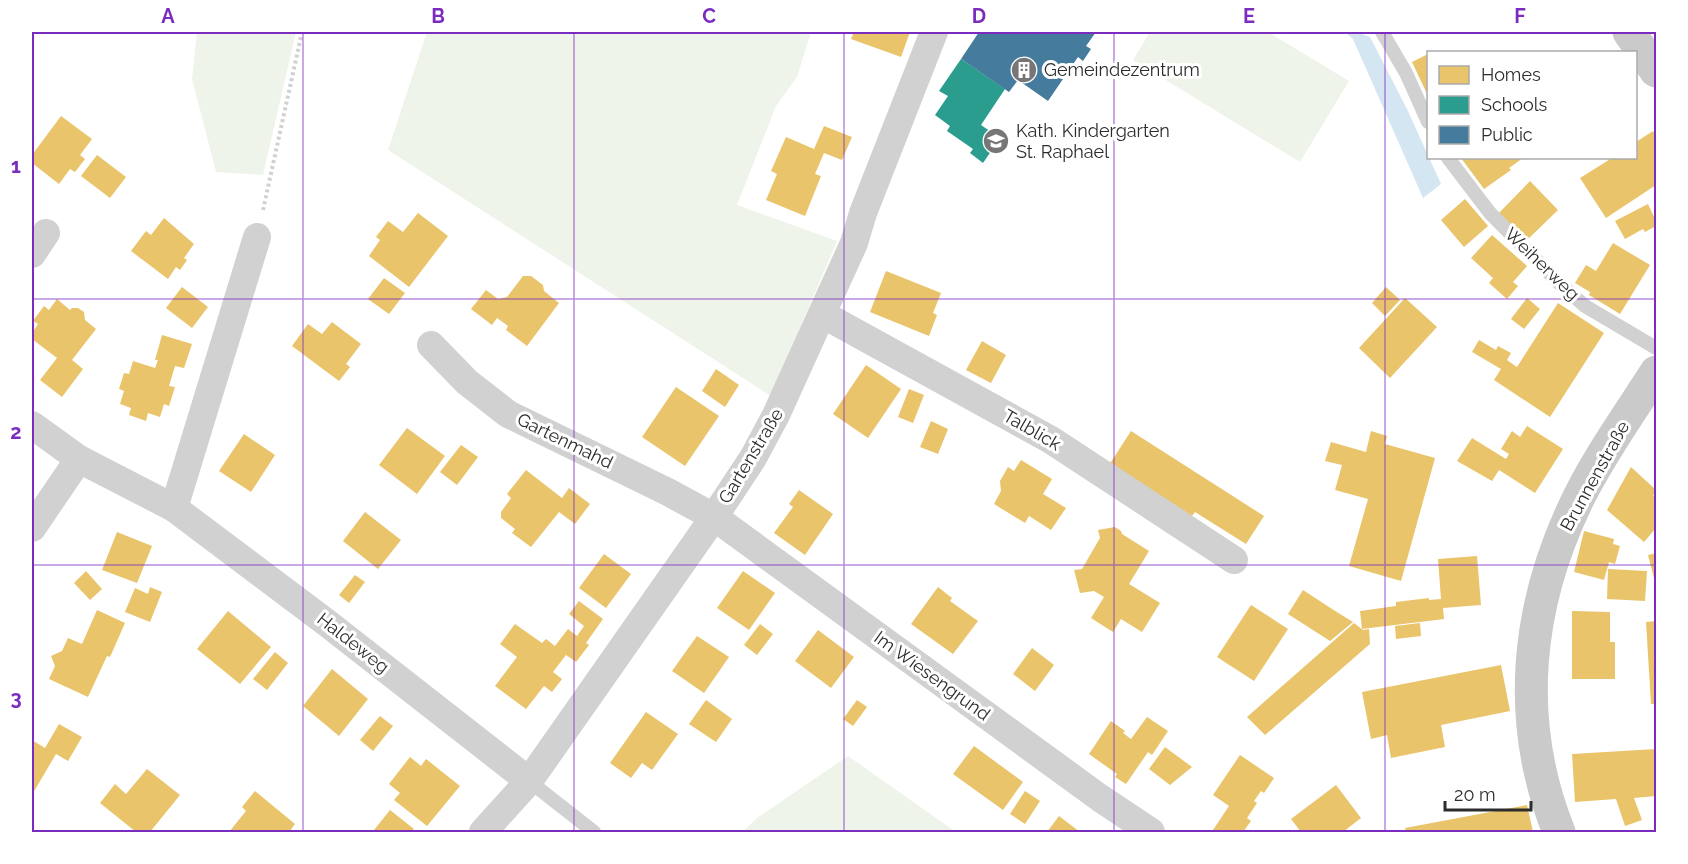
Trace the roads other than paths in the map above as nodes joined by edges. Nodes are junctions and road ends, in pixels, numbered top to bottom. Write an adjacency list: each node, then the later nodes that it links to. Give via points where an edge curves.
1 (934, 32): 8 (street, Gartenstraße, via 854,243)
2 (1382, 32): 5 (lane)
3 (1629, 32): 4 (street)
4 (1656, 71)
5 (1427, 120)
6 (1449, 159): 10 (lane, Weiherweg, via 1490,213 1559,283 1585,306)
7 (257, 237): 14 (street)
8 (822, 314): 15 (street, Gartenstraße, via 776,415); 17 (street, Talblick, via 1051,440)
9 (431, 345): 15 (street, Gartenmahd, via 467,382 508,414)
10 (1656, 348)
11 (1656, 372): 22 (street, Brunnenstraße, via 1580,495 1556,547 1540,599 1531,717 1534,750)
12 (32, 425): 13 (street, Haldeweg)
13 (79, 459): 14 (street, Haldeweg); 16 (street)
14 (174, 508): 18 (street, Haldeweg)
15 (714, 518): 18 (street, Gartenstraße); 21 (street, Im Wiesengrund)
16 (32, 528)
17 (1234, 560)
18 (530, 781): 19 (street, Gartenstraße); 20 (lane)
19 (483, 832)
20 (594, 832)
21 (1151, 832)
22 (1559, 832)

